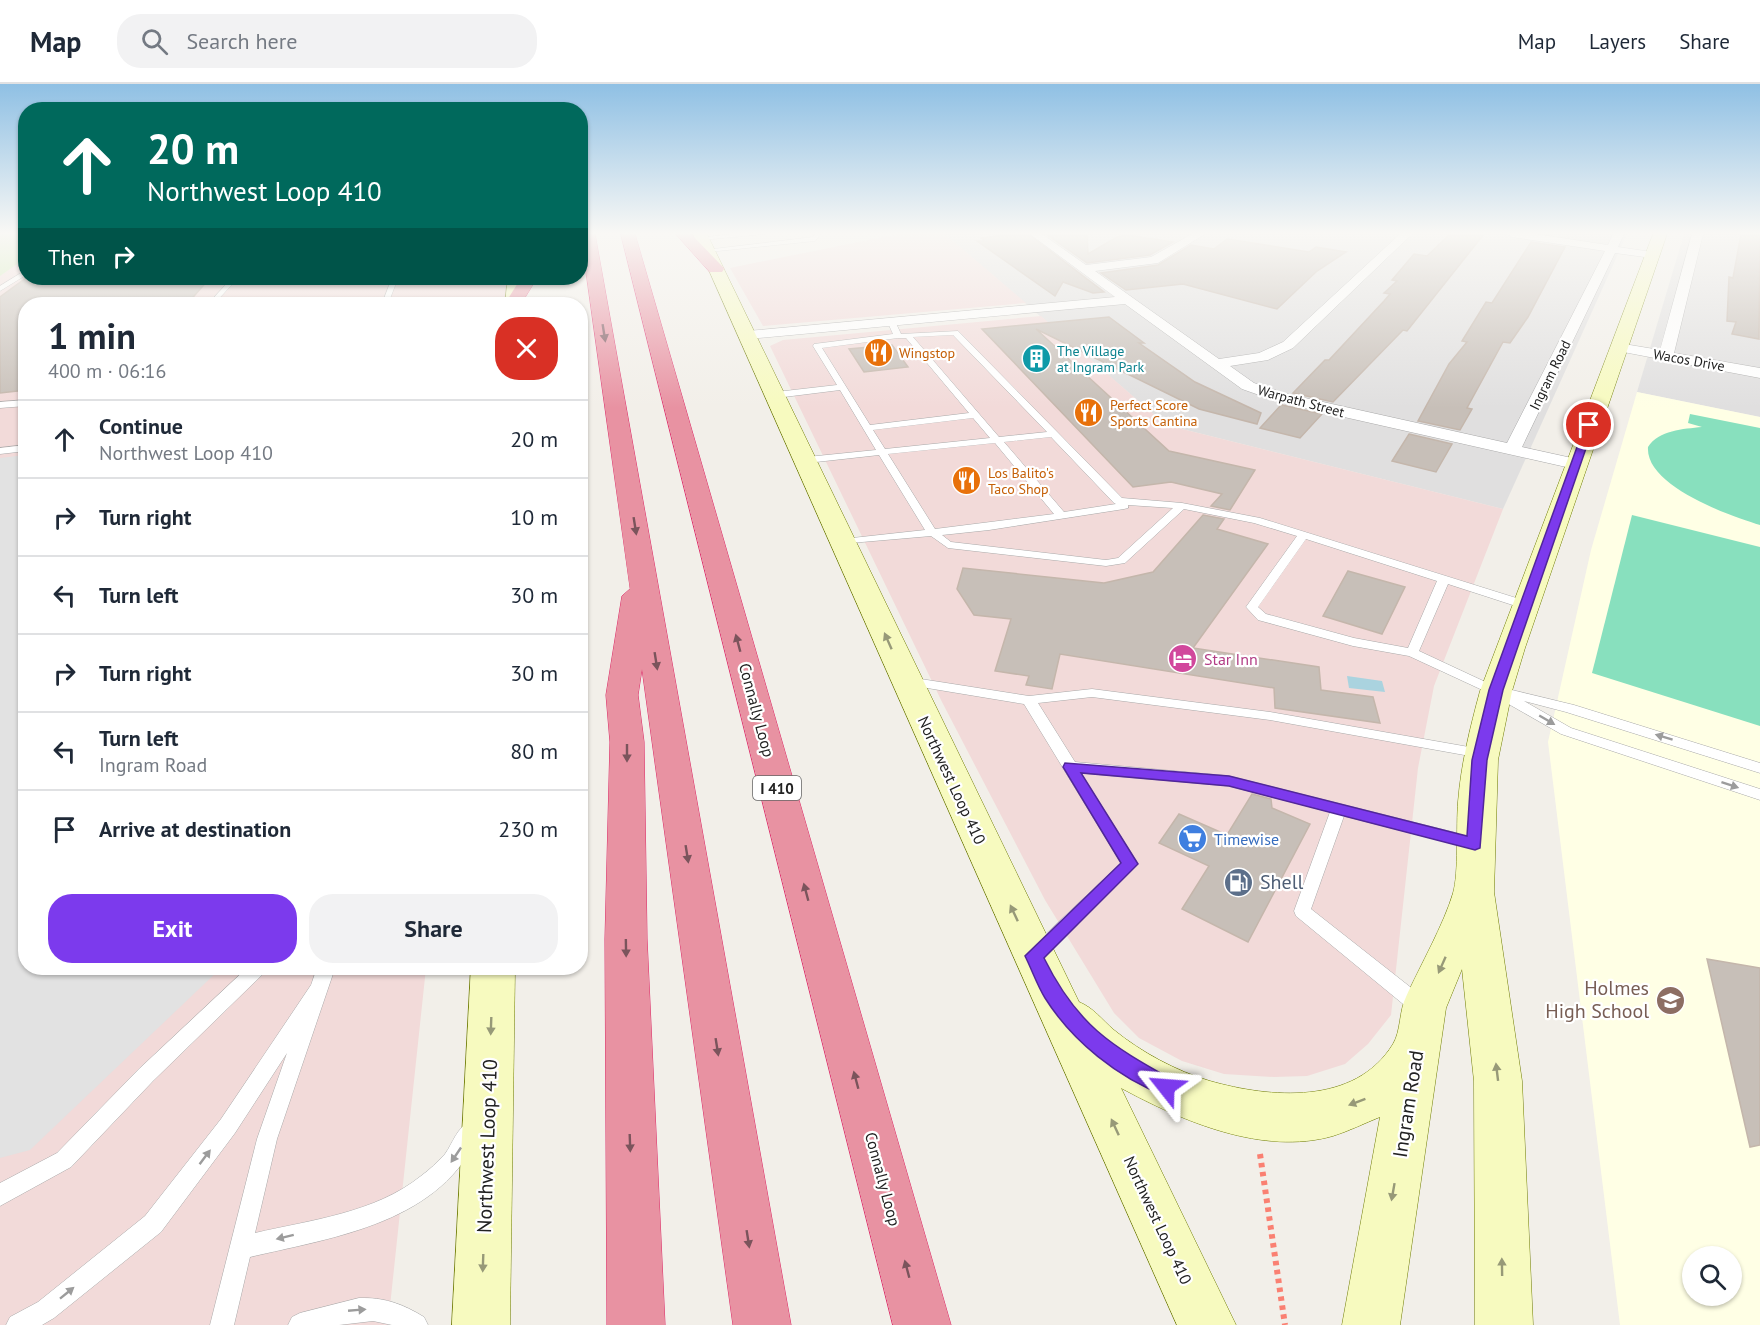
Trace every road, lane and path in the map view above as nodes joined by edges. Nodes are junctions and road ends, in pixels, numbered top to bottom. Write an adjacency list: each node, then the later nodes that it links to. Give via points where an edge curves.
1 (597, 292): 37 (highway, one-way to 37)
2 (644, 292): 68 (highway, Connally Loop / I 410, one-way to 2)
3 (726, 292): 11 (main road, Northwest Loop 410)
4 (1116, 292): 9 (street, Warpath Street)
5 (1345, 292): 15 (street, via 1288,345 1263,357)
6 (1591, 292): 26 (street, Ingram Road)
7 (1638, 292): 13 (main road, Ingram Road)
8 (1683, 292): 14 (street)
9 (1127, 300): 10 (street); 15 (street, Warpath Street)
10 (891, 321): 11 (street); 12 (lane)
11 (748, 335): 18 (main road, Northwest Loop 410)
12 (903, 336): 17 (lane, via 817,346); 21 (lane); 23 (lane, via 955,333)
13 (1618, 347): 14 (street, Wacos Drive); 30 (main road, Ingram Road)
14 (1666, 356): 16 (street, Wacos Drive)
15 (1214, 364): 26 (street, Warpath Street, via 1242,383 1282,398)
16 (1760, 373)
17 (842, 387): 18 (lane); 22 (lane)
18 (776, 395): 29 (main road, Northwest Loop 410)
19 (18, 404): 20 (lane)
20 (0, 405)
21 (977, 416): 22 (lane); 24 (lane)
22 (866, 428): 28 (lane)
23 (1053, 434): 24 (lane); 31 (lane)
24 (998, 439): 28 (lane); 33 (lane)
25 (18, 449): 27 (lane)
26 (1512, 450): 30 (street, Warpath Street)
27 (0, 451)
28 (882, 452): 29 (lane); 34 (lane)
29 (807, 460): 36 (main road, Northwest Loop 410)
30 (1575, 464): 39 (main road, Ingram Road)
31 (1118, 501): 32 (lane); 33 (lane, via 1124,506)
32 (1182, 506): 34 (lane, via 1121,561 1106,564 948,545); 35 (lane, via 1256,520)
33 (1062, 516): 34 (lane)
34 (931, 531): 36 (lane)
35 (1303, 535): 38 (lane); 40 (lane, via 1252,608 1262,617)
36 (843, 542): 41 (main road, Northwest Loop 410, one-way to 36)
37 (641, 562): 66 (highway, one-way to 66, via 622,694 627,742 626,963); 67 (highway, one-way to 67)
38 (1444, 579): 39 (lane); 40 (lane)
39 (1525, 605): 42 (main road, Ingram Road)
40 (1412, 653): 42 (lane)
41 (906, 681): 43 (lane); 51 (main road, Northwest Loop 410, one-way to 41)
42 (1496, 690): 44 (main road, Ingram Road); 46 (lane, one-way to 42, via 1569,708); 47 (lane, one-way to 47, via 1566,730)
43 (1029, 700): 44 (lane, via 1092,693 1270,716); 45 (lane)
44 (1481, 753): 49 (main road, Ingram Road)
45 (1070, 767): 48 (lane, via 1229,781); 51 (lane, via 1130,864)
46 (1760, 768)
47 (1760, 795)
48 (1340, 809): 49 (lane); 55 (lane, via 1302,911)
49 (1475, 844): 50 (main road, Ingram Road)
50 (1474, 892): 55 (main road, Ingram Road, one-way to 55); 73 (main road, Ingram Road, one-way to 50, via 1498,1081)
51 (1043, 974): 55 (main road, one-way to 51, via 1384,1088 1365,1100 1341,1108 1282,1117 1228,1111 1179,1093 1117,1059 1080,1030); 59 (main road, Northwest Loop 410, one-way to 51)
52 (251, 975): 58 (lane, via 64,1160)
53 (493, 975): 56 (main road, Northwest Loop 410, one-way to 56)
54 (324, 976): 60 (lane, via 267,1139); 61 (lane, one-way to 54, via 46,1310 153,1224 228,1126)
55 (1420, 1030): 72 (main road, Ingram Road, one-way to 72)
56 (489, 1083): 60 (lane, one-way to 60, via 467,1138 453,1161 409,1198 379,1213); 65 (main road, Northwest Loop 410, one-way to 65)
57 (1259, 1150): 71 (path)
58 (0, 1195)
59 (1167, 1237): 69 (main road); 70 (main road, Northwest Loop 410)
60 (240, 1248): 62 (lane)
61 (18, 1325)
62 (222, 1325)
63 (300, 1325): 64 (lane, one-way to 64, via 354,1309 382,1310)
64 (416, 1325)
65 (481, 1325)
66 (636, 1325)
67 (762, 1325)
68 (922, 1325)
69 (1195, 1325)
70 (1207, 1325)
71 (1285, 1325)
72 (1371, 1325)
73 (1504, 1325)

